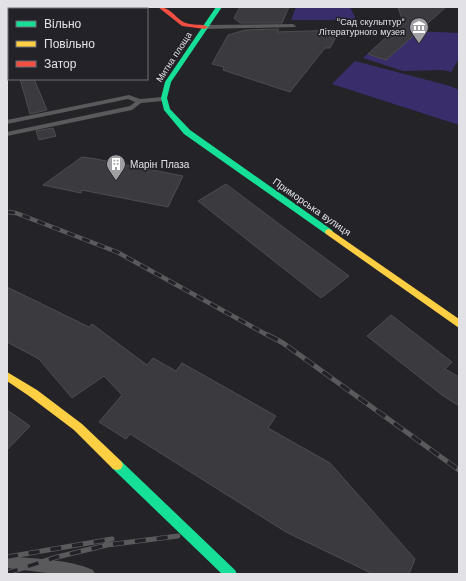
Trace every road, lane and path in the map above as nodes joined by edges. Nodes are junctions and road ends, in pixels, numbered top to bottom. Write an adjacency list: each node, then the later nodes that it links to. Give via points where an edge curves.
1 (161, 7): 4 (main road, via 184,25)
2 (219, 7): 4 (main road, Митна площа)
3 (293, 26): 4 (lane)
4 (205, 27): 5 (main road, Митна площа, via 168,82)
5 (163, 99): 6 (lane); 9 (main road, Приморська вулиця, via 165,108 187,132)
6 (139, 101): 7 (lane, via 129,97); 8 (lane, via 132,108)
7 (7, 122)
8 (7, 134)
9 (459, 324)
10 (7, 376): 13 (main road, via 78,427)
11 (7, 562): 12 (lane, via 64,568)
12 (89, 574)
13 (231, 574)

